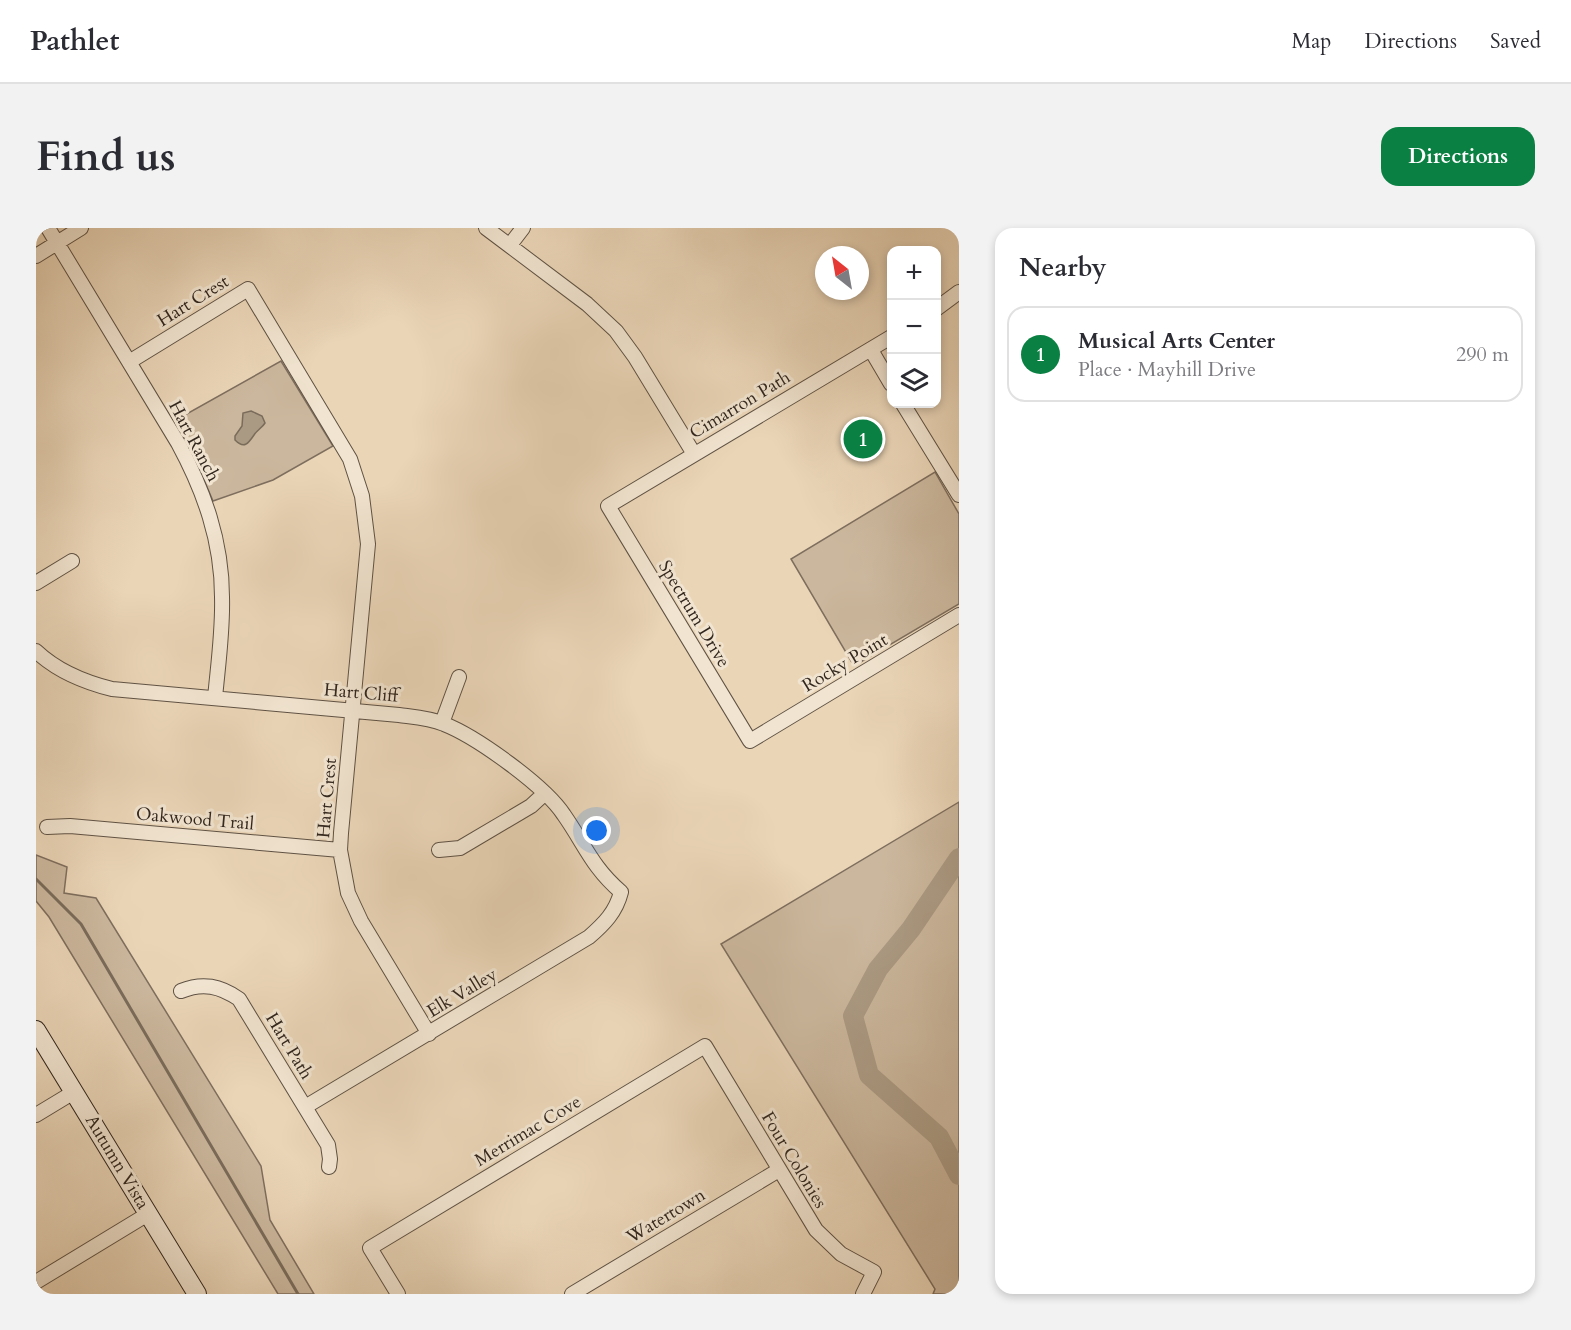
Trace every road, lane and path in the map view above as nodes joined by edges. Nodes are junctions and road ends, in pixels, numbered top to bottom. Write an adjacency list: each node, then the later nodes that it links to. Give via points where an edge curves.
1 (48, 228): 5 (street, Hart Ranch)
2 (81, 228): 5 (street)
3 (486, 228): 6 (street)
4 (523, 228): 6 (street)
5 (57, 243): 7 (street); 12 (street, Hart Ranch)
6 (510, 246): 15 (street, via 616,330)
7 (36, 256)
8 (959, 292): 9 (street)
9 (941, 305)
10 (887, 339): 11 (street, Cimarron Path)
11 (870, 350): 13 (street); 15 (street, Cimarron Path)
12 (129, 362): 18 (street, Hart Crest, via 248,289 350,459 362,496); 25 (street, Hart Ranch, via 193,471 214,532 222,596)
13 (887, 378)
14 (905, 408): 16 (street)
15 (694, 454): 17 (street, Cimarron Path)
16 (959, 495)
17 (608, 506): 28 (street, Spectrum Drive)
18 (368, 544): 19 (street); 26 (street, Hart Crest)
19 (382, 544)
20 (72, 561): 21 (street)
21 (36, 584)
22 (959, 615): 28 (street, Rocky Point)
23 (36, 651): 25 (street, Hart Cliff, via 66,673 96,685 128,692)
24 (459, 677): 27 (street)
25 (215, 698): 26 (street, Hart Cliff)
26 (353, 710): 27 (street, Hart Cliff); 31 (street, Hart Crest)
27 (442, 723): 29 (street, Hart Cliff, via 494,753)
28 (750, 741)
29 (544, 794): 32 (street, via 531,806 460,848); 33 (street, Hart Cliff, via 564,814 599,871)
30 (47, 827): 31 (street, Oakwood Trail)
31 (340, 850): 36 (street, Hart Crest, via 348,893 361,921)
32 (439, 850)
33 (621, 892): 36 (street, Elk Valley, via 611,916 589,937)
34 (182, 991): 39 (street, Hart Path, via 207,985 239,999)
35 (36, 1030): 38 (street, Autumn Vista)
36 (429, 1034): 39 (street, Elk Valley)
37 (705, 1046): 42 (street, Four Colonies); 46 (street, Merrimac Cove, via 370,1248)
38 (74, 1092): 40 (street); 43 (street, Autumn Vista)
39 (305, 1107): 41 (street, Hart Path, via 328,1145)
40 (36, 1115)
41 (329, 1167)
42 (779, 1170): 47 (street, Watertown); 48 (street, Four Colonies, via 824,1239 841,1254 874,1272)
43 (148, 1214): 44 (street); 45 (street, Autumn Vista)
44 (36, 1282)
45 (197, 1294)
46 (398, 1294)
47 (572, 1294)
48 (863, 1294)

